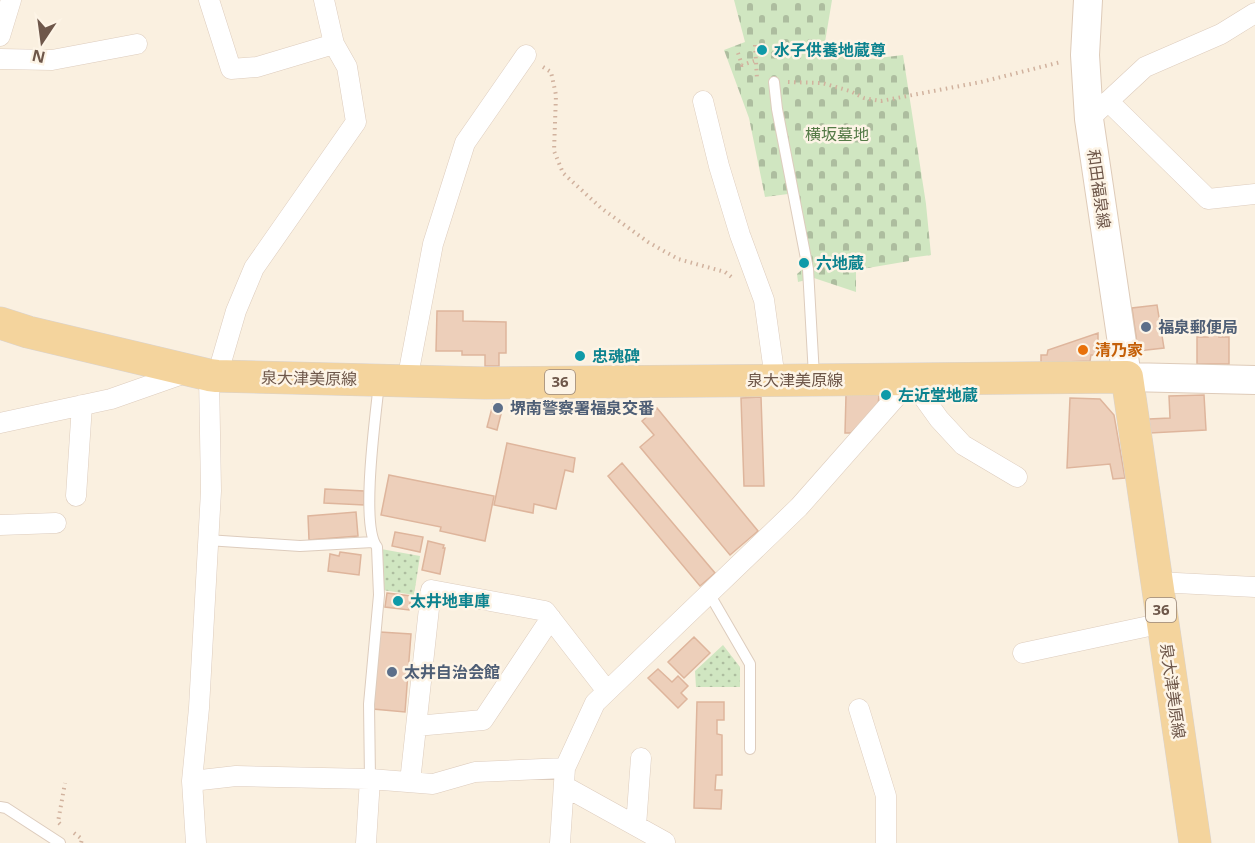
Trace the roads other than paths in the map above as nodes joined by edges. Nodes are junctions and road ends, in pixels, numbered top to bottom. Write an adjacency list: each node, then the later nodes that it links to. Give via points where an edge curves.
1 (11, 0): 6 (street)
2 (209, 0): 8 (street, via 231,69 257,67)
3 (324, 0): 8 (street)
4 (1088, 0): 13 (main road, 和田福泉線, via 1085,55)
5 (1255, 13): 13 (street, via 1221,34 1145,67)
6 (0, 36)
7 (137, 44): 10 (street, via 52,60)
8 (334, 44): 16 (street, via 347,67 356,122 254,268)
9 (526, 55): 19 (street, via 465,143)
10 (0, 60)
11 (774, 82): 20 (lane, via 808,269)
12 (703, 100): 18 (street, via 740,235 764,300)
13 (1098, 110): 14 (street, via 1208,199); 17 (main road, 和田福泉線)
14 (1255, 194)
15 (0, 323): 16 (main road, 泉大津美原線 / 36)
16 (206, 374): 19 (main road, 泉大津美原線 / 36); 23 (street); 29 (street, via 211,491)
17 (1126, 377): 21 (main road, 泉大津美原線 / 36); 22 (main road); 31 (main road, 泉大津美原線 / 36)
18 (775, 379): 19 (main road, 泉大津美原線 / 36, via 485,383); 20 (main road, 泉大津美原線 / 36)
19 (393, 380): 30 (lane, via 371,467)
20 (814, 380): 21 (main road, 泉大津美原線 / 36)
21 (911, 380): 25 (street, via 963,445); 33 (street, via 799,507)
22 (1255, 380)
23 (82, 405): 24 (street); 26 (street)
24 (0, 423)
25 (1017, 477)
26 (76, 496)
27 (56, 523): 28 (street)
28 (0, 529)
29 (207, 540): 30 (lane, via 300,546); 44 (street)
30 (373, 542): 43 (lane, via 377,547 379,595 369,704)
31 (1157, 582): 32 (street); 35 (main road, 泉大津美原線 / 36)
32 (1255, 587)
33 (710, 595): 37 (street); 40 (lane, via 750,664)
34 (551, 618): 37 (street); 39 (street, via 483,720); 39 (street, via 545,611 431,590)
35 (1163, 623): 36 (street); 54 (main road, 泉大津美原線 / 36)
36 (1023, 652)
37 (607, 691): 42 (street, via 595,703)
38 (859, 709): 53 (street, via 886,796)
39 (416, 726): 45 (street)
40 (750, 749)
41 (640, 758): 47 (street)
42 (565, 777): 45 (street, via 475,772 433,784); 47 (street); 52 (street)
43 (370, 779): 44 (street, via 236,776); 45 (street); 51 (street)
44 (192, 781): 50 (street)
45 (410, 782)
46 (0, 807): 49 (lane)
47 (636, 826): 48 (street)
48 (664, 842)
49 (60, 843)
50 (196, 843)
51 (366, 843)
52 (561, 843)
53 (886, 843)
54 (1195, 843)

